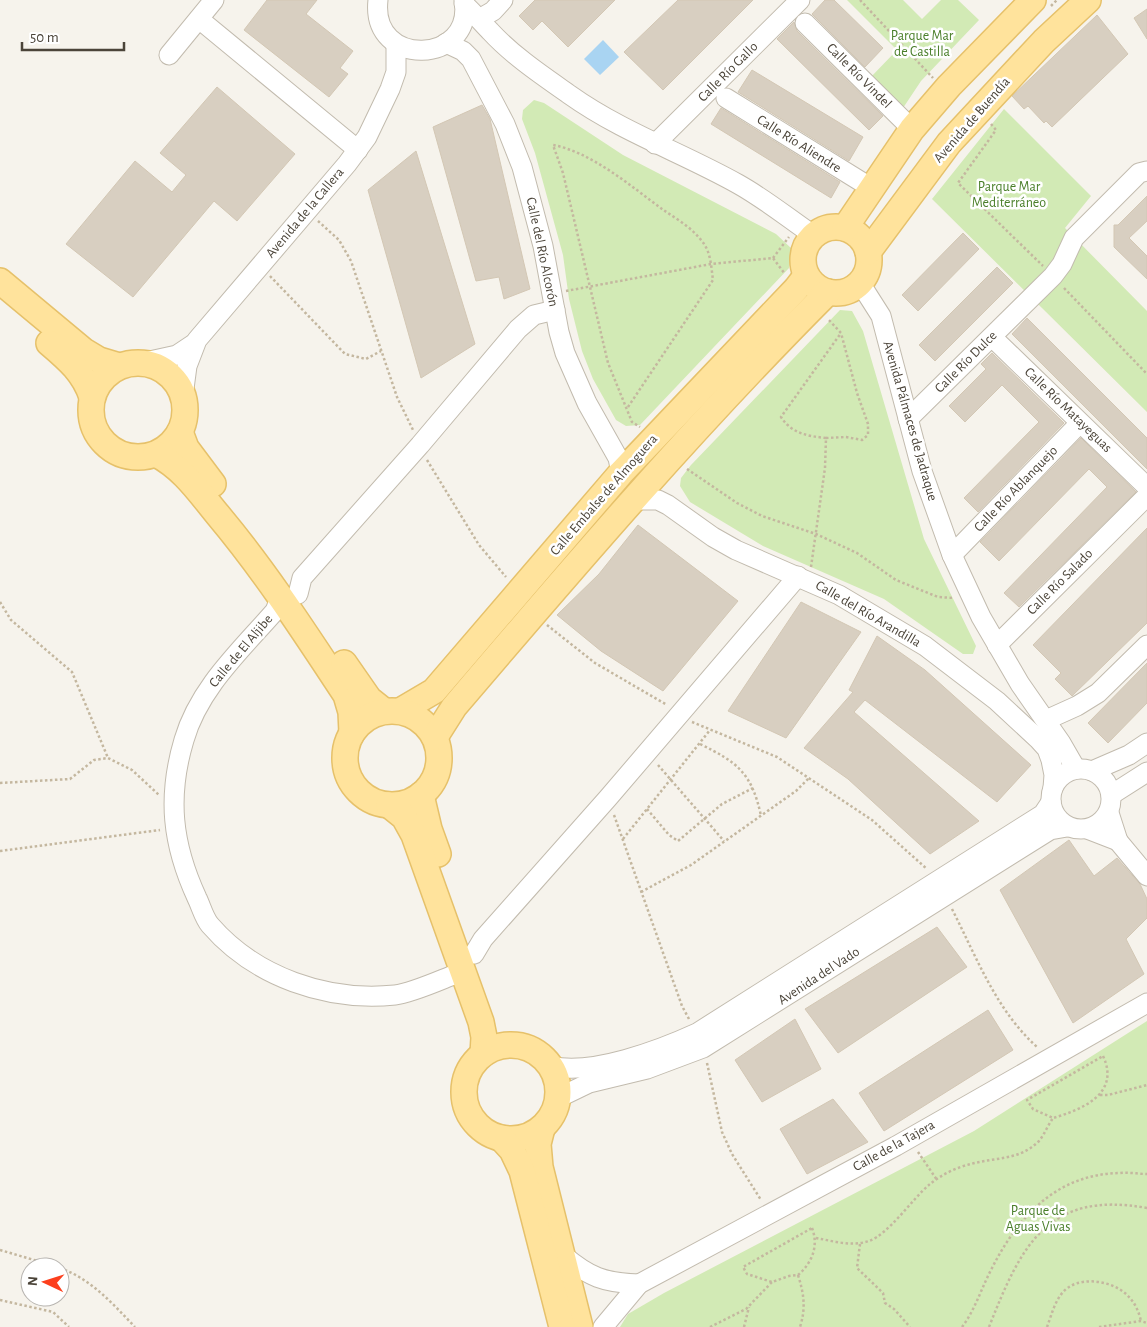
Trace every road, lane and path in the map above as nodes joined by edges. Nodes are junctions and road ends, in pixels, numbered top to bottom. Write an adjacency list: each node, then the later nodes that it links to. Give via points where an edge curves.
1 (214, 0): 9 (street)
2 (378, 0): 13 (street, via 381,24)
3 (503, 0): 12 (street)
4 (800, 0): 22 (street, Calle Río Gallo)
5 (860, 0): 18 (path)
6 (1034, 0): 18 (main road)
7 (1088, 0): 20 (main road, Avenida de Buendía)
8 (464, 2): 11 (street); 12 (street)
9 (199, 19): 16 (street); 23 (street)
10 (805, 23): 21 (street, Calle Río Vindel)
11 (463, 24): 12 (street); 14 (street)
12 (485, 25): 22 (street, via 525,62 571,96)
13 (396, 44): 15 (street, via 406,50); 17 (street, Avenida de la Callera)
14 (446, 44): 15 (street, via 432,50); 40 (street, Calle del Río Alcorón, via 463,51 471,59 505,124 534,209)
15 (417, 51): 17 (street, Avenida de la Callera)
16 (169, 55)
17 (396, 72): 23 (street, Avenida de la Callera, via 384,104)
18 (945, 91): 21 (main road)
19 (726, 98): 25 (street, Calle Río Aliendre)
20 (977, 110): 29 (main road, Avenida de Buendía, via 948,143); 33 (path, via 996,130 958,182)
21 (912, 129): 25 (main road)
22 (655, 144): 28 (street, via 737,183)
23 (358, 150): 26 (street, Avenida de la Callera)
24 (1147, 171): 33 (street, Calle Río Dulce, via 1139,173 1074,238)
25 (873, 189): 27 (main road)
26 (307, 211): 43 (street, Avenida de la Callera); 44 (path, via 339,240 351,261)
27 (845, 228): 28 (main road); 29 (main road, via 858,234)
28 (806, 230): 30 (path); 35 (main road)
29 (868, 252): 36 (main road, via 867,266)
30 (772, 258): 31 (path); 35 (path)
31 (711, 264): 37 (path); 37 (path, via 702,240 680,222 599,164 553,145 563,173); 50 (path, via 713,280)
32 (269, 275): 44 (path, via 344,354 366,359)
33 (1053, 276): 42 (street, Calle Río Dulce); 47 (path)
34 (0, 281): 46 (main road, via 84,351 99,360)
35 (801, 282): 38 (main road, via 814,286); 54 (main road, Calle Embalse de Almoguera)
36 (860, 283): 38 (main road, via 851,290); 51 (street, Avenida Pálmaces de Jadraque, via 881,316)
37 (590, 287): 40 (path); 50 (path, via 608,363)
38 (821, 299): 41 (path); 58 (main road, Calle Embalse de Almoguera)
39 (0, 301): 49 (main road, via 72,363 86,381)
40 (553, 302): 56 (street, Calle de El Aljibe, via 518,329); 59 (street, Calle del Río Alcorón, via 559,332 574,375 586,403 610,439)
41 (841, 333): 55 (path, via 868,424 868,435 862,440); 55 (path, via 781,417 786,426 800,434)
42 (992, 337): 51 (street, Calle Río Dulce); 52 (street, Calle Río Matayeguas)
43 (195, 343): 45 (street, Avenida de la Callera, via 178,355); 48 (street, Avenida de la Callera, via 187,366)
44 (381, 351): 56 (path)
45 (145, 362): 46 (main road); 48 (main road, via 169,375)
46 (120, 366): 49 (main road, via 100,380)
47 (1147, 374)
48 (183, 396): 53 (main road, via 185,411)
49 (92, 398): 57 (main road, via 95,430 106,446 126,456 141,458)
50 (628, 407): 54 (path, via 632,422)
51 (908, 420): 63 (street, Avenida Pálmaces de Jadraque, via 922,472)
52 (1080, 423): 60 (street, Calle Río Matayeguas); 63 (street, Calle Río Ablanquejo)
53 (180, 432): 57 (main road, via 174,441); 66 (main road, via 186,448)
54 (654, 437): 59 (main road, Calle Embalse de Almoguera)
55 (826, 438): 62 (path)
56 (420, 445): 65 (path, via 479,545); 66 (street, Calle de El Aljibe)
57 (156, 454): 66 (main road, via 184,473)
58 (673, 456): 61 (main road, Calle Embalse de Almoguera); 62 (path, via 697,477 737,503 762,516)
59 (621, 473): 65 (main road, Calle Embalse de Almoguera)
60 (1146, 489): 70 (street, Calle Río Salado, via 1124,519)
61 (633, 500): 64 (street, Calle del Río Arandilla, via 658,500 736,550); 69 (main road, Calle Embalse de Almoguera)
62 (816, 534): 64 (path); 67 (path, via 857,553 896,580 938,597)
63 (952, 555): 67 (street, Avenida Pálmaces de Jadraque)
64 (803, 578): 73 (street); 89 (street, Calle del Río Arandilla, via 862,608 925,646 997,701 1047,749 1054,776)
65 (519, 593): 72 (main road, Calle Embalse de Almoguera, via 434,691)
66 (289, 595): 72 (main road, via 360,687); 76 (main road, via 346,695); 91 (street, Calle de El Aljibe, via 211,684 184,738 174,781)
67 (973, 599): 70 (street, Avenida Pálmaces de Jadraque)
68 (0, 602): 81 (path, via 11,620 72,672)
69 (535, 612): 73 (path, via 553,632 595,663); 77 (main road, Calle Embalse de Almoguera, via 454,707)
70 (997, 645): 74 (street, Avenida Pálmaces de Jadraque)
71 (1147, 645): 74 (street, via 1098,693)
72 (392, 711): 76 (main road, via 366,719); 77 (main road, via 414,716)
73 (678, 713): 75 (path); 80 (street)
74 (1046, 720): 82 (street, Avenida Pálmaces de Jadraque)
75 (710, 730): 78 (path); 84 (path, via 777,757)
76 (352, 733): 93 (main road, via 345,762 350,780 362,794)
77 (434, 737): 88 (main road, via 438,749 436,774)
78 (699, 743): 85 (path); 87 (path, via 737,764)
79 (1147, 743): 82 (street, via 1129,755)
80 (646, 752): 85 (path); 90 (street)
81 (108, 758): 86 (path, via 94,760 70,779); 91 (path, via 132,770 157,794)
82 (1084, 770): 89 (street, via 1064,774); 92 (street, via 1108,783)
83 (1147, 772): 92 (street)
84 (809, 778): 95 (path); 105 (path, via 872,820)
85 (670, 779): 94 (path); 96 (path)
86 (0, 783)
87 (752, 788): 95 (path); 96 (path)
88 (422, 795): 93 (main road, via 412,801); 107 (main road, via 429,829)
89 (1052, 795): 97 (street, via 1058,820); 105 (street, Avenida del Vado, via 1043,814)
90 (608, 798): 100 (path); 107 (street, via 483,938)
91 (174, 803): 98 (street, Calle de El Aljibe)
92 (1110, 804): 99 (street, via 1100,823); 102 (street)
93 (389, 805): 107 (main road, via 404,816 414,835)
94 (647, 809): 96 (path, via 678,841); 100 (path)
95 (761, 816): 101 (path)
96 (703, 818): 101 (path)
97 (1067, 827): 99 (street); 105 (street, Avenida del Vado, via 1050,830)
98 (174, 829): 103 (path); 107 (street, Calle de El Aljibe, via 190,883 209,924 250,960 291,983 346,995 396,995 456,974)
99 (1088, 829): 102 (street)
100 (623, 840): 106 (path)
101 (724, 841): 106 (path, via 691,865)
102 (1118, 841): 104 (street)
103 (0, 851)
104 (1147, 876)
105 (942, 888): 111 (street, Avenida del Vado); 114 (path, via 992,991 1018,1030)
106 (641, 892): 111 (path, via 682,1006)
107 (470, 964): 112 (main road, via 503,1030); 113 (main road, via 484,1037)
108 (1147, 993): 110 (street)
109 (1147, 1003): 110 (street, Calle de la Tajera)
110 (1129, 1013): 114 (street, Calle de la Tajera)
111 (700, 1041): 115 (street, Avenida del Vado, via 586,1068 566,1070); 118 (street, Avenida del Vado, via 647,1068 589,1083); 126 (path, via 722,1132 751,1187)
112 (517, 1045): 113 (main road, via 493,1048); 115 (main road, via 530,1048)
113 (483, 1054): 121 (main road, via 466,1077 465,1103 474,1121 485,1132)
114 (1050, 1058): 122 (street, Calle de la Tajera)
115 (551, 1066): 118 (main road, via 558,1081)
116 (1147, 1085): 117 (path)
117 (1100, 1094): 119 (path, via 1085,1107); 119 (path, via 1107,1080 1103,1056 1027,1100 1033,1109)
118 (558, 1098): 120 (main road, via 550,1120)
119 (1052, 1118): 124 (path, via 1040,1140 1024,1152 1006,1159 972,1164)
120 (542, 1128): 121 (main road, via 529,1136); 130 (main road, via 538,1144 540,1167)
121 (501, 1138): 142 (main road, via 512,1150 522,1171)
122 (908, 1139): 124 (path); 126 (street, Calle de la Tajera)
123 (1147, 1174): 149 (path, via 1102,1175 1047,1196 1030,1211 1002,1248 970,1317)
124 (937, 1180): 128 (path, via 902,1210 883,1234)
125 (1147, 1208): 150 (path, via 1124,1204 1084,1206 1066,1213 1048,1226 1014,1266)
126 (771, 1213): 135 (street, Calle de la Tajera)
127 (816, 1238): 128 (path); 133 (path, via 809,1264); 134 (path, via 812,1228 743,1267 747,1274)
128 (860, 1244): 148 (path, via 857,1268 883,1294 885,1303)
129 (0, 1250): 131 (path)
130 (563, 1256): 135 (street, via 598,1279); 143 (main road)
131 (24, 1257)
132 (70, 1272): 141 (path, via 99,1290)
133 (798, 1275): 134 (path); 147 (path, via 805,1305)
134 (772, 1282): 137 (path)
135 (639, 1284): 144 (street, Calle de la Tajera)
136 (0, 1300): 140 (path, via 53,1312)
137 (750, 1305): 145 (path); 146 (path)
138 (1141, 1320): 139 (path); 151 (path, via 1129,1296 1116,1287 1101,1282 1080,1282 1068,1287 1060,1296); 152 (path)
139 (1147, 1323)
140 (69, 1327)
141 (135, 1327)
142 (562, 1327)
143 (580, 1327)
144 (603, 1327)
145 (710, 1327)
146 (744, 1327)
147 (800, 1327)
148 (910, 1327)
149 (962, 1327)
150 (989, 1327)
151 (1047, 1327)
152 (1099, 1327)

